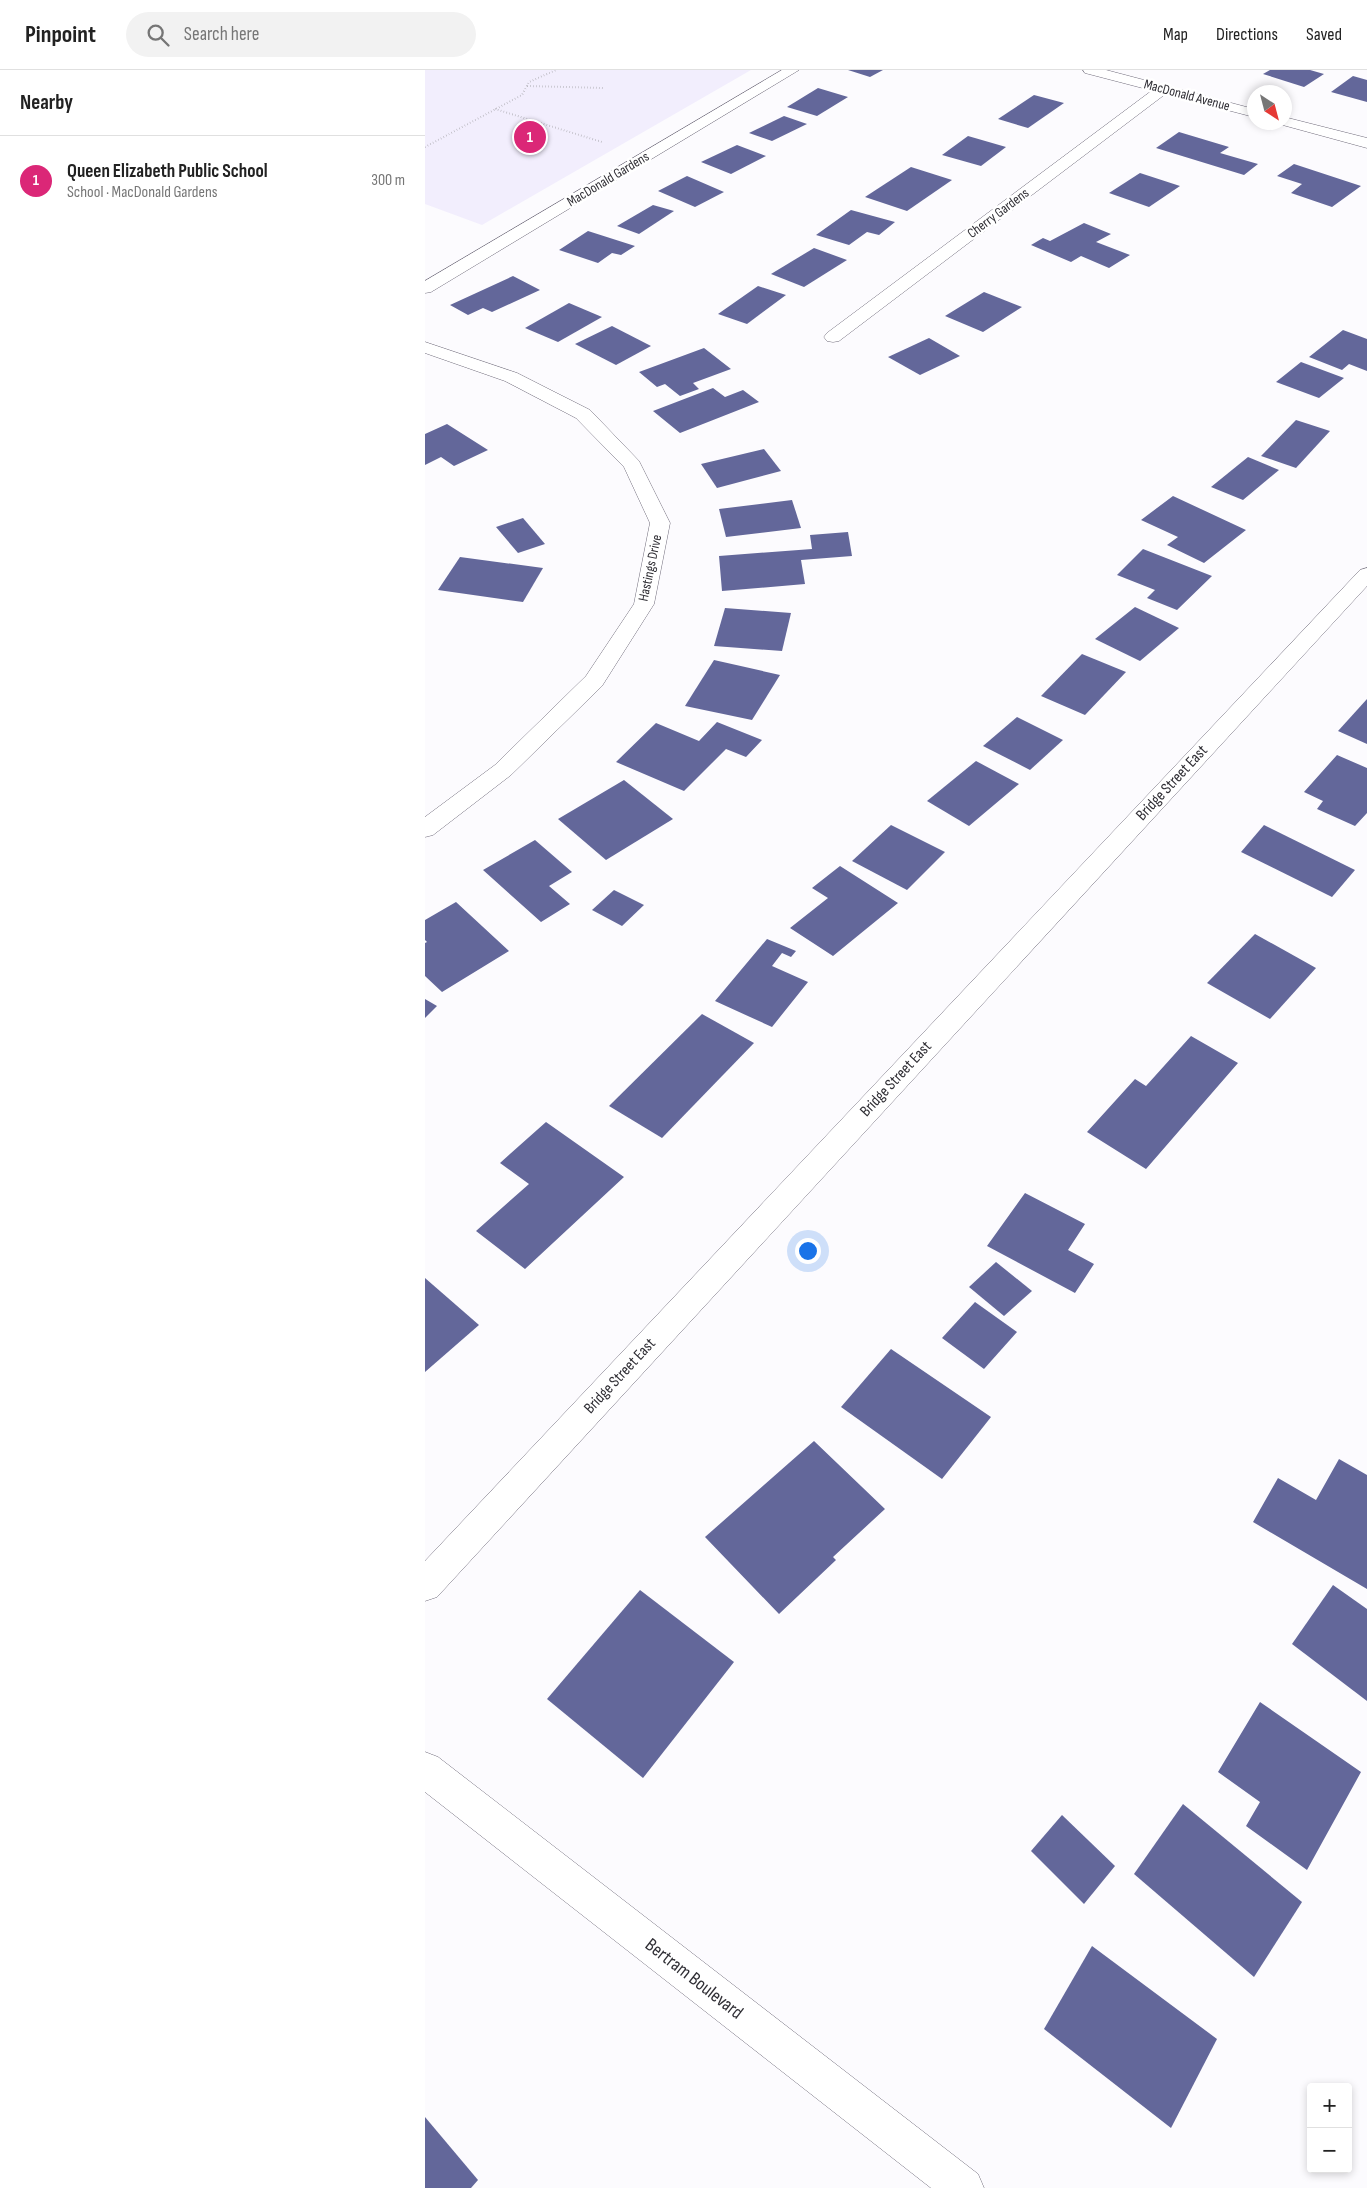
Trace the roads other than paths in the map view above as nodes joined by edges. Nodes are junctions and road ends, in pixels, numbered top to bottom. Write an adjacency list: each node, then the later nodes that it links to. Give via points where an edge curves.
1 (792, 70): 7 (street, MacDonald Gardens)
2 (1090, 70): 3 (street, MacDonald Avenue)
3 (1163, 89): 4 (street, MacDonald Avenue); 8 (street, Cherry Gardens)
4 (1247, 111)
5 (1292, 123): 6 (street)
6 (1367, 143)
7 (425, 288)
8 (833, 337)
9 (425, 347): 10 (street, Hastings Drive)
10 (446, 354): 11 (street); 13 (street, Hastings Drive, via 511,377 583,414 632,465 660,523 644,604 594,680 503,770)
11 (425, 367)
12 (1367, 574): 14 (street, Bridge Street East)
13 (425, 829)
14 (425, 1585)
15 (425, 1770): 16 (street, Bertram Boulevard)
16 (964, 2188)

